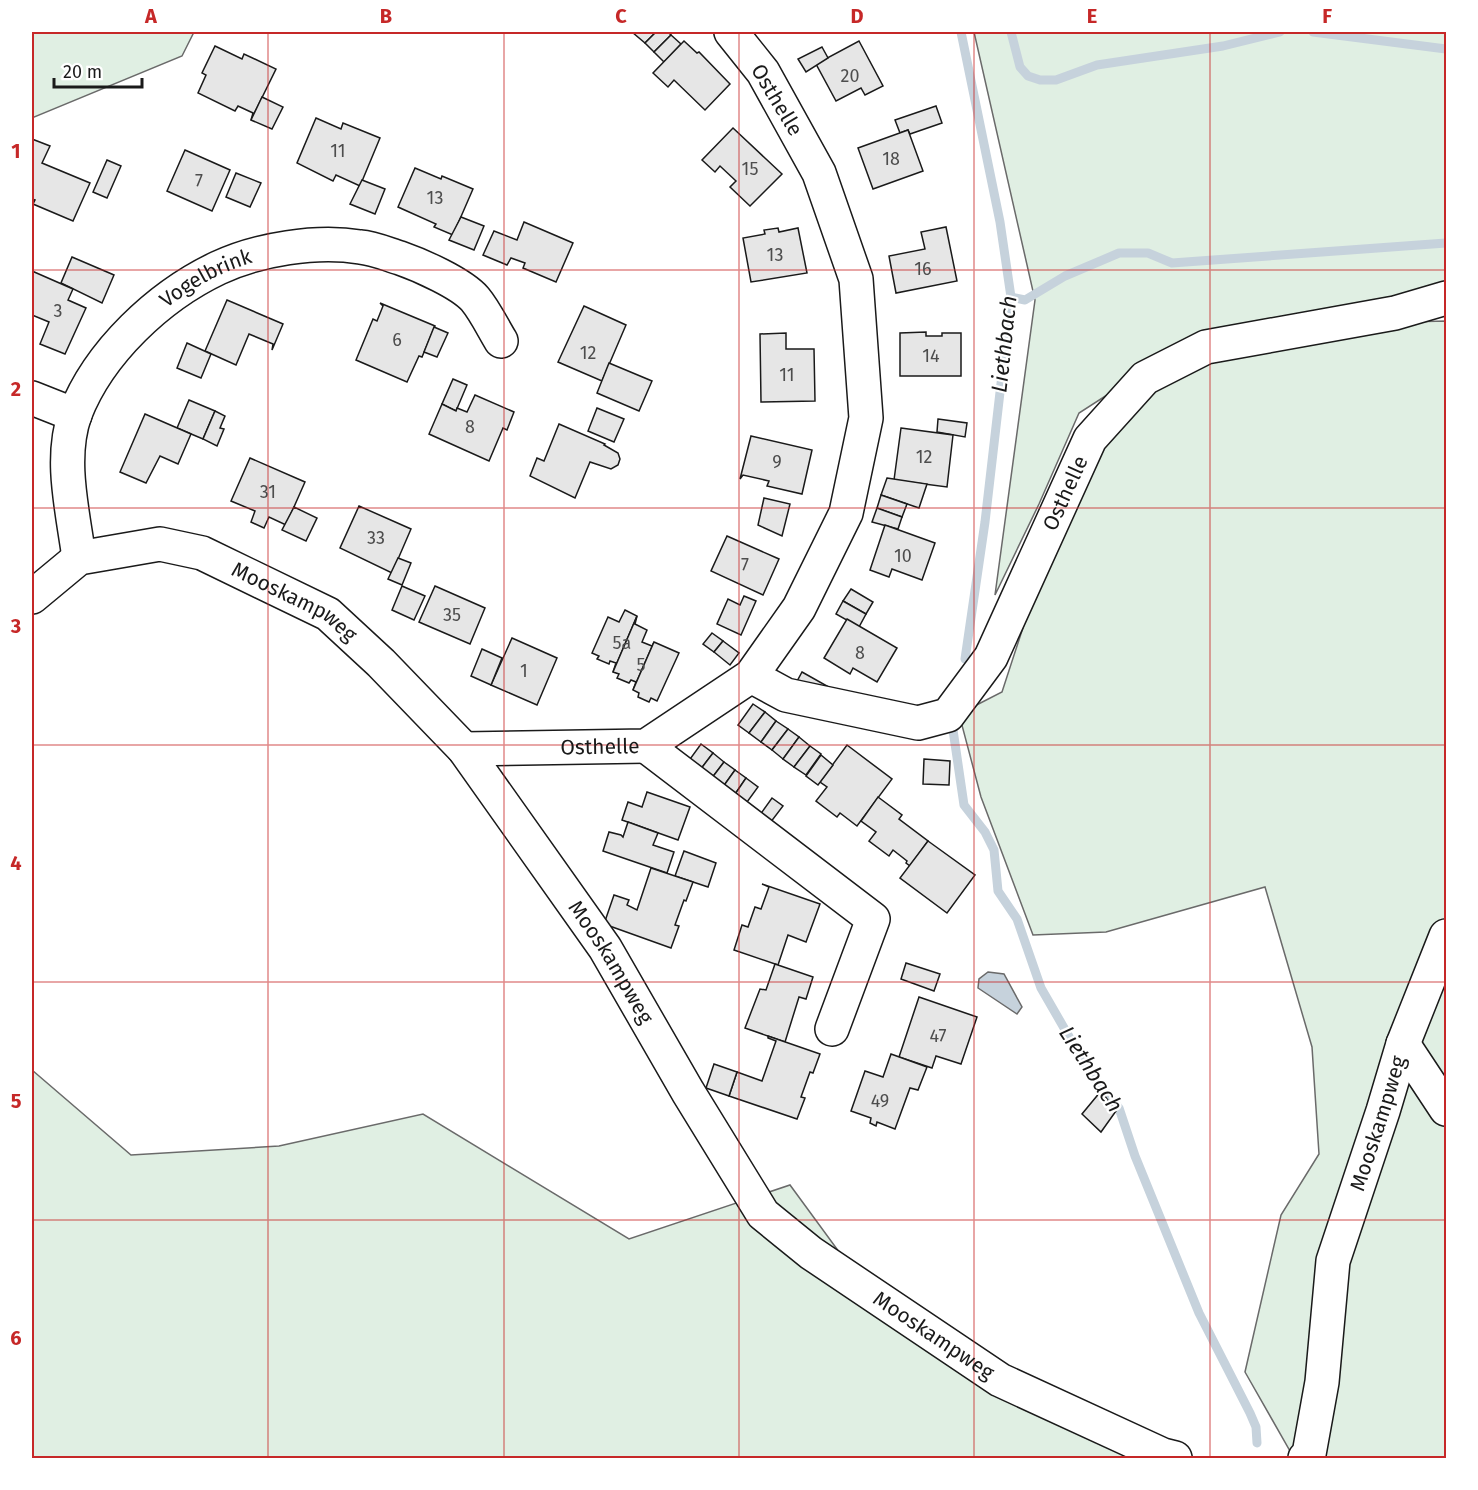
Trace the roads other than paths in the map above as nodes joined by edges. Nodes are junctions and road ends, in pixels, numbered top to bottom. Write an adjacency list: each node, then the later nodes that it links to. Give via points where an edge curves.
1 (731, 32): 8 (street, Osthelle, via 763,72 819,173 856,279 866,418 846,513 799,608)
2 (1446, 298): 8 (street, Osthelle, via 1395,313 1206,347 1145,378 1090,439 991,657 948,715 918,723 786,696)
3 (501, 341): 5 (street, Vogelbrink, via 474,298 446,278 411,262 361,247 312,245 266,252 219,267 175,293 143,319 115,348)
4 (32, 398): 5 (street)
5 (75, 415): 6 (street, Vogelbrink, via 68,474)
6 (79, 558): 7 (street, Mooskampweg); 10 (street, Mooskampweg, via 160,544 202,553 328,614)
7 (32, 597)
8 (751, 676): 9 (street, Osthelle)
9 (646, 746): 10 (street, Osthelle); 12 (street, via 873,919)
10 (464, 750): 15 (street, Mooskampweg, via 605,948 763,1214 811,1253 1000,1380)
11 (1446, 936): 13 (street, Mooskampweg)
12 (832, 1029)
13 (1403, 1044): 14 (street); 16 (street, Mooskampweg, via 1333,1261 1322,1382 1309,1454)
14 (1446, 1109)
15 (1175, 1458)
16 (1305, 1458)

